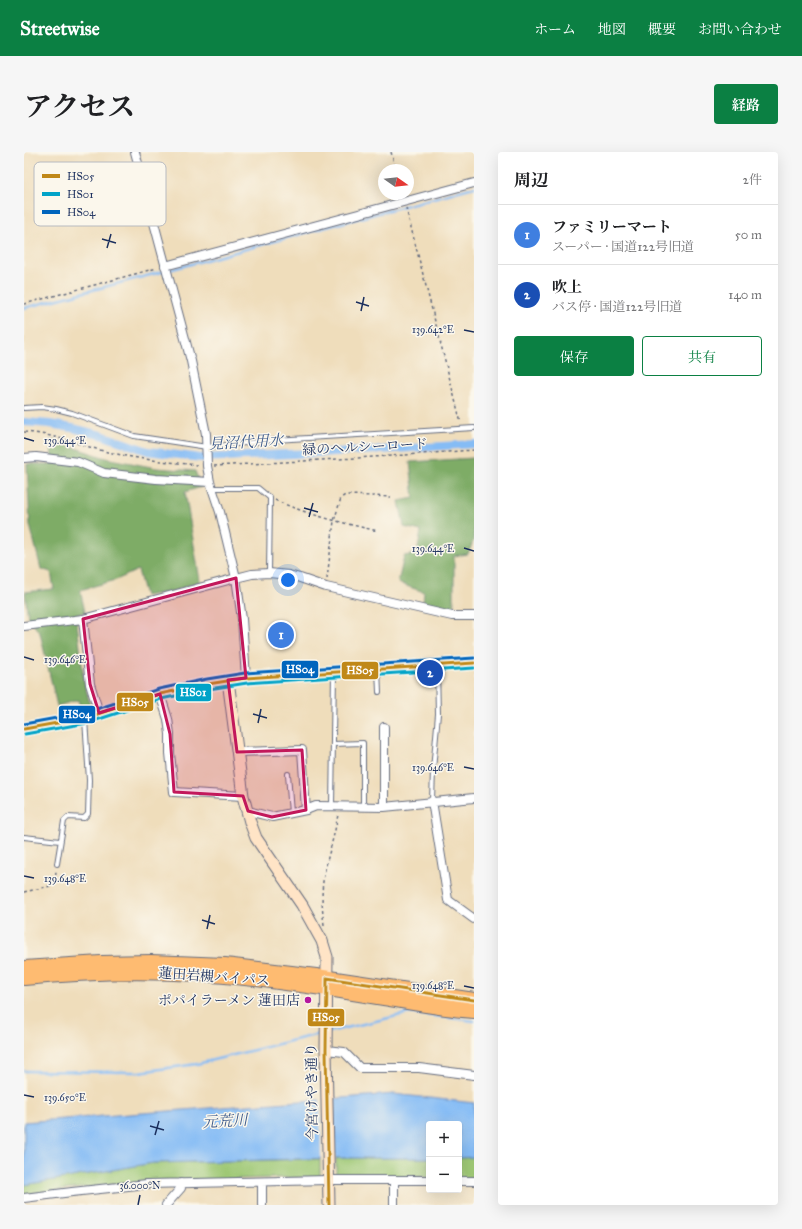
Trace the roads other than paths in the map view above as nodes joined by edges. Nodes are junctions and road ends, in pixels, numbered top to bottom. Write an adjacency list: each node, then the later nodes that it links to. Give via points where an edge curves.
1 (134, 152): 2 (street)
2 (137, 162)
3 (474, 183): 5 (street)
4 (154, 226): 5 (street)
5 (165, 266): 8 (street, via 192,361)
6 (24, 408): 8 (lane, via 56,409 134,436)
7 (474, 428): 8 (lane, via 276,440)
8 (207, 448): 10 (street)
9 (24, 458): 10 (street, via 78,462 104,473)
10 (211, 485): 11 (lane, via 258,488 270,498); 12 (street)
11 (269, 573): 12 (street); 13 (street, via 300,578 326,587 452,616)
12 (236, 578): 14 (street); 20 (street)
13 (474, 616)
14 (83, 619): 15 (street); 24 (street, via 90,684)
15 (24, 626)
16 (474, 663): 17 (street)
17 (437, 666): 18 (street); 33 (lane, via 438,714)
18 (378, 669): 19 (street); 22 (lane)
19 (334, 672): 20 (street); 28 (lane)
20 (246, 678): 21 (street)
21 (228, 680): 23 (street); 29 (street, 今宮けやき通り)
22 (379, 692)
23 (160, 694): 24 (street); 31 (street, via 168,719 174,792)
24 (99, 713): 25 (street)
25 (85, 718): 27 (street); 41 (lane, via 89,780 88,814 84,818 68,817 64,821)
26 (384, 727): 36 (street)
27 (24, 729)
28 (333, 744): 34 (lane); 35 (lane, via 363,743)
29 (237, 752): 31 (street, 今宮けやき通り); 37 (street, via 302,750)
30 (288, 774): 39 (lane)
31 (243, 796): 38 (street, 今宮けやき通り)
32 (474, 798): 33 (street)
33 (432, 801): 36 (street); 43 (street, via 448,900)
34 (336, 806): 35 (street); 37 (street, via 316,806)
35 (363, 807): 36 (street)
36 (384, 807)
37 (306, 810): 39 (street)
38 (248, 811): 39 (street, via 272,817); 46 (street, 今宮けやき通り, via 256,838 302,905 322,941 327,957)
39 (291, 814)
40 (24, 837): 41 (lane)
41 (60, 841): 42 (lane)
42 (57, 864)
43 (474, 919)
44 (24, 968): 46 (highway, 蓮田岩槻バイパス, via 101,963 186,963 265,969)
45 (24, 978): 46 (highway, 蓮田岩槻バイパス, via 102,973 186,974)
46 (327, 984): 47 (highway, 蓮田岩槻バイパス); 48 (highway, 蓮田岩槻バイパス, via 429,1006); 49 (street, 今宮けやき通り)
47 (474, 1000)
48 (474, 1011)
49 (326, 1053): 50 (street, via 344,1052 360,1068 419,1068); 51 (street, 今宮けやき通り)
50 (474, 1075)
51 (329, 1177): 52 (street); 56 (street); 61 (street, 今宮けやき通り)
52 (394, 1180): 53 (street); 62 (street)
53 (426, 1180)
54 (462, 1181): 55 (street)
55 (474, 1181)
56 (262, 1182): 57 (street); 60 (street)
57 (181, 1183): 58 (street, via 133,1185); 59 (street, via 181,1188)
58 (24, 1198)
59 (166, 1205)
60 (262, 1205)
61 (329, 1205)
62 (394, 1205)

